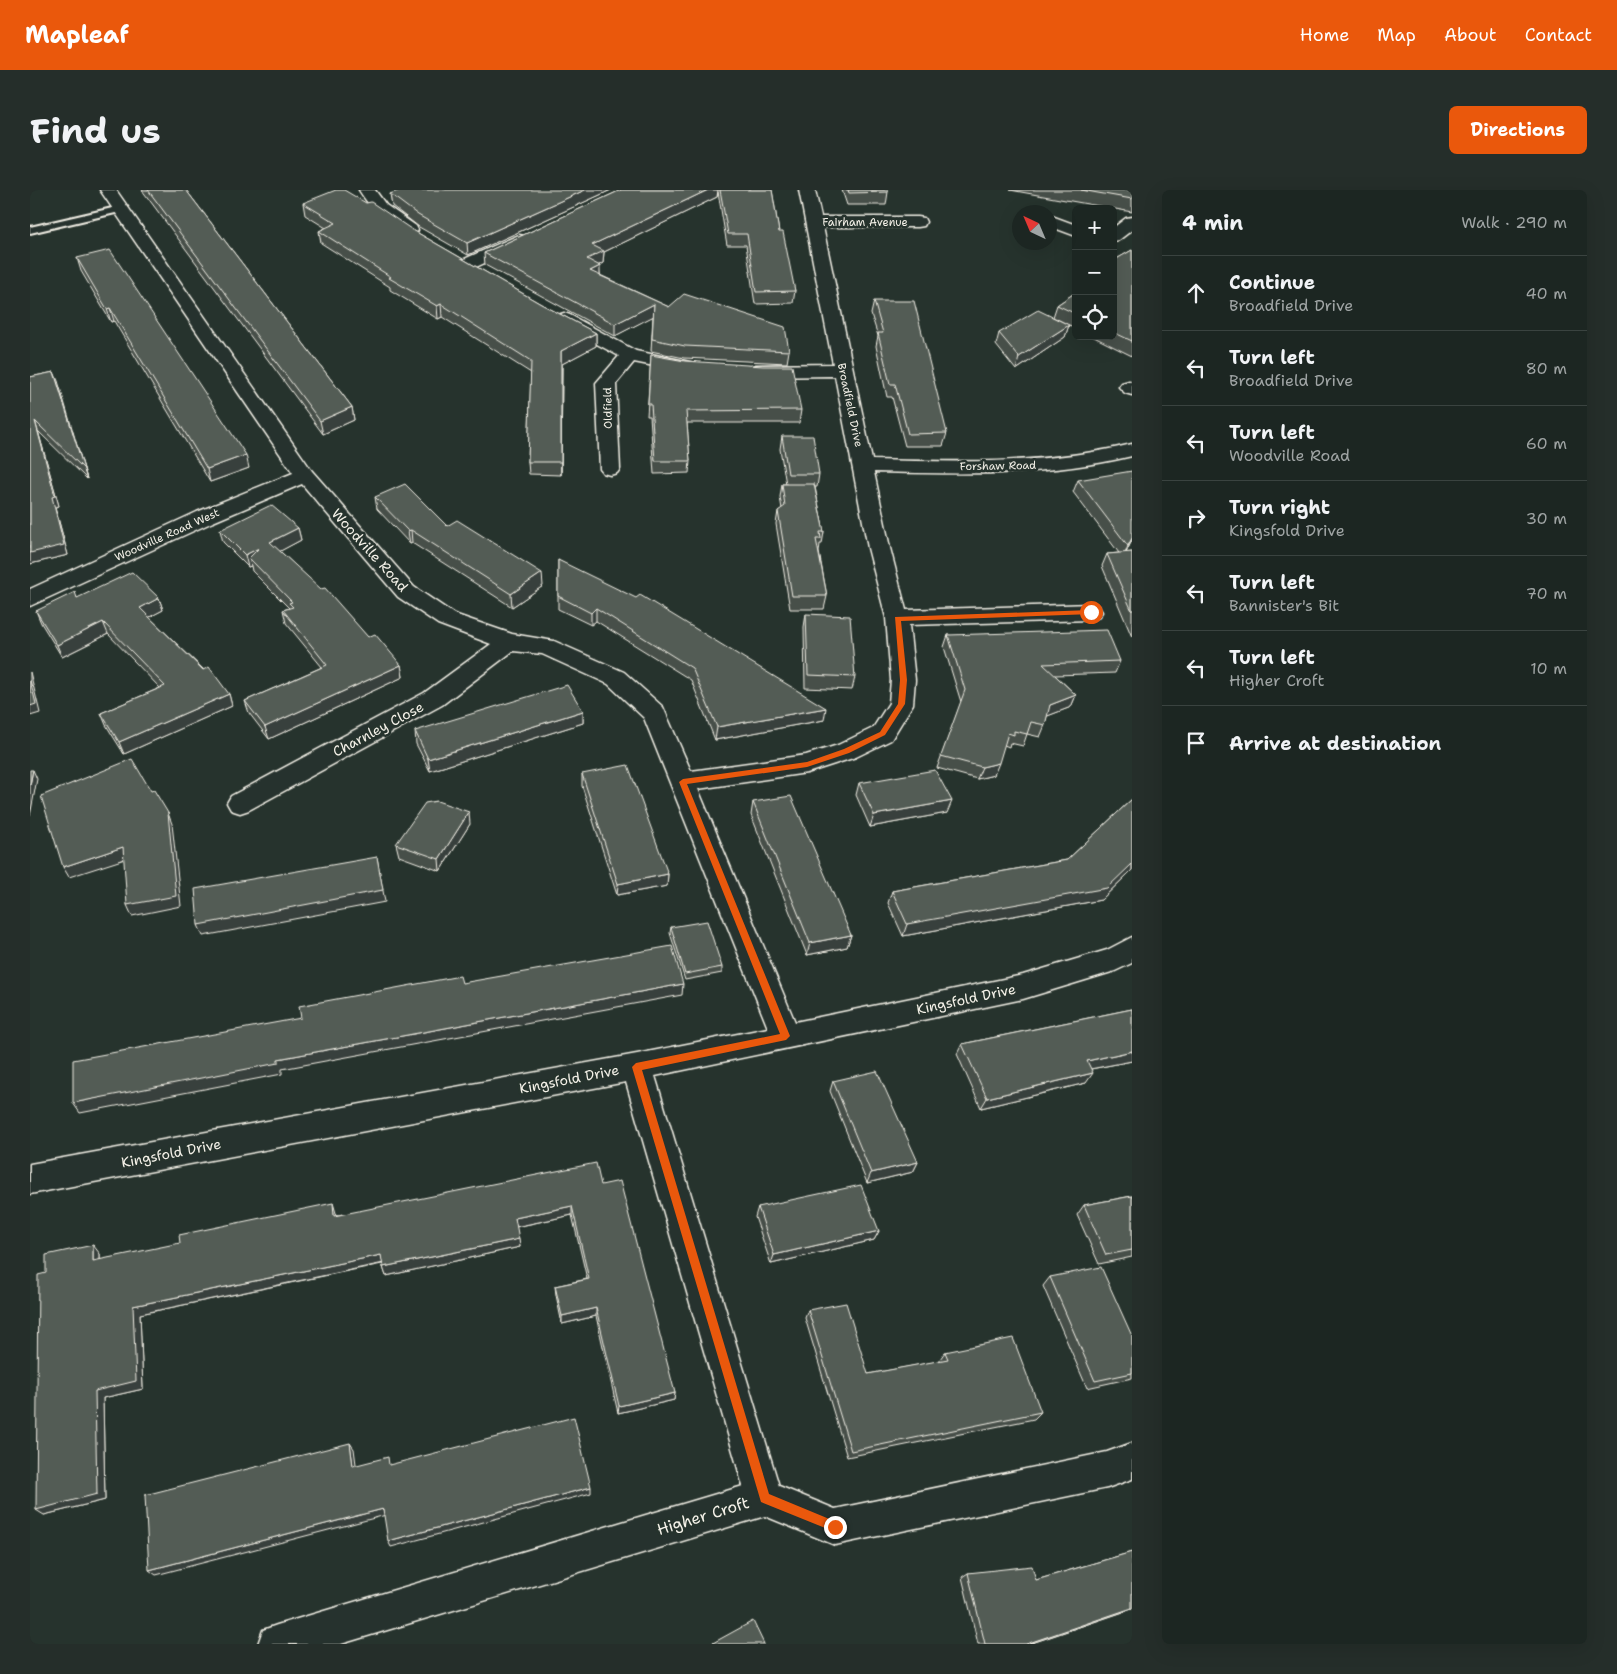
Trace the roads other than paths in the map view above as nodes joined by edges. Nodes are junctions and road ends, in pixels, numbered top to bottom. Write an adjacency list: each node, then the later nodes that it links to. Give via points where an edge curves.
1 (108, 190): 4 (street, Woodville Road)
2 (368, 190): 13 (street, via 380,209)
3 (806, 190): 5 (street, Broadfield Drive)
4 (121, 209): 10 (lane); 25 (street, Woodville Road)
5 (812, 222): 6 (street, Fairham Avenue); 21 (street, Broadfield Drive)
6 (918, 222)
7 (1132, 222): 12 (street)
8 (1057, 223): 9 (street)
9 (1072, 229)
10 (30, 230)
11 (532, 235): 15 (street)
12 (1117, 235)
13 (427, 240)
14 (452, 254): 15 (street)
15 (468, 264): 16 (street)
16 (484, 273)
17 (548, 311): 18 (street)
18 (630, 355): 19 (street); 24 (street, Oldfield, via 606,384)
19 (704, 368)
20 (742, 370): 21 (street)
21 (842, 370): 23 (street, Broadfield Drive)
22 (1132, 450): 23 (street, Forshaw Road, via 1067,464 1000,468)
23 (863, 466): 28 (street, Broadfield Drive)
24 (610, 469)
25 (305, 475): 26 (street, Woodville Road West); 29 (street, Woodville Road, via 406,592 446,619)
26 (30, 598)
27 (1091, 612): 28 (street)
28 (897, 618): 30 (street, Broadfield Drive, via 904,680 901,704 882,734 847,751 807,764)
29 (509, 642): 30 (street, Woodville Road, via 546,647 616,678 654,713); 31 (street, Charnley Close, via 433,699)
30 (683, 782): 33 (street, Woodville Road)
31 (240, 803)
32 (1132, 949): 33 (street, Kingsfold Drive, via 1115,959 1023,987)
33 (786, 1036): 34 (street, Kingsfold Drive)
34 (636, 1067): 35 (street, Kingsfold Drive); 37 (street)
35 (30, 1180)
36 (1132, 1461): 37 (street, Higher Croft, via 1107,1470 835,1527)
37 (764, 1498): 38 (street, Higher Croft)
38 (277, 1644)

